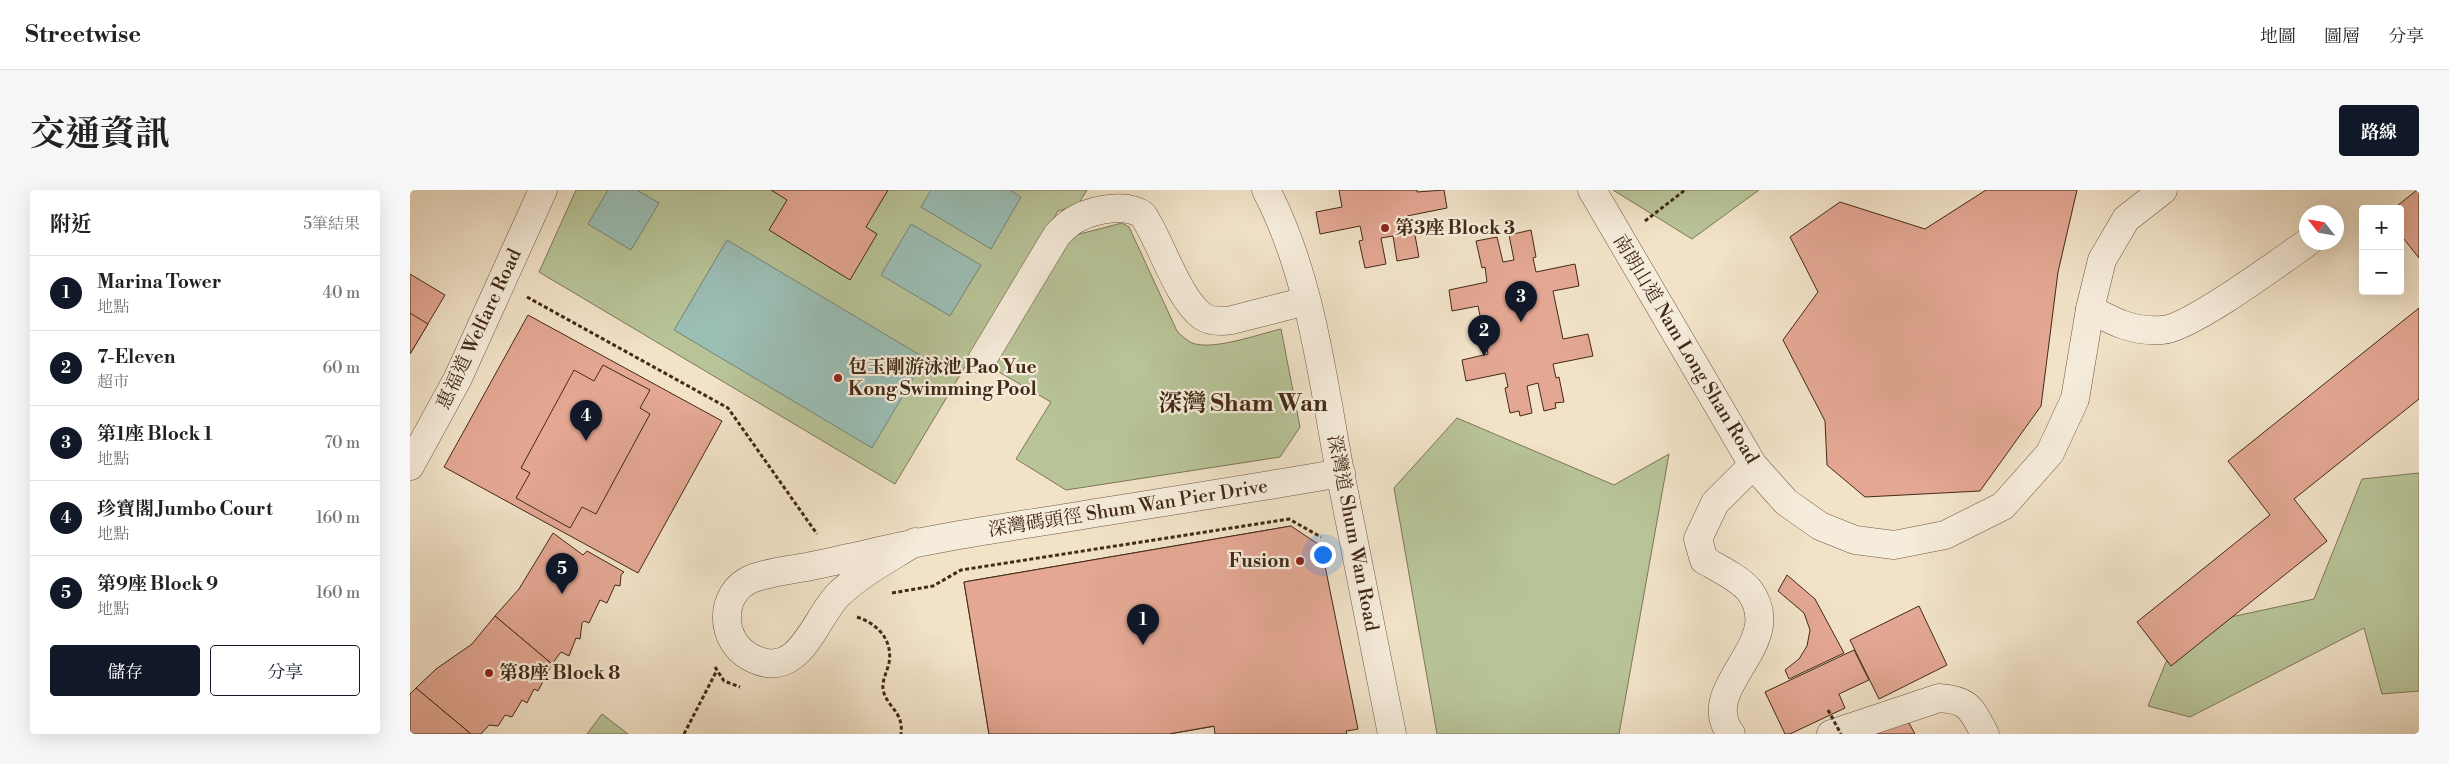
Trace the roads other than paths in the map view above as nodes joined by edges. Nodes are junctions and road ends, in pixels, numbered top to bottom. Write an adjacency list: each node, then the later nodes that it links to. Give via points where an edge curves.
1 (543, 190): 10 (street, 惠福道 Welfare Road, via 458,378)
2 (1266, 190): 6 (street, 深灣道 Shum Wan Road, via 1286,234)
3 (1592, 190): 9 (street, 南朗山道 Nam Long Shan Road)
4 (2163, 190): 7 (street, 南朗山道 Nam Long Shan Road, via 2126,219 2102,260)
5 (2299, 248): 7 (street, via 2196,316 2163,331 2126,328)
6 (1306, 301): 8 (street, via 1232,320 1211,320 1188,300 1142,215 1136,210 1118,208 1079,217 1057,235); 11 (street, 深灣道 Shum Wan Road)
7 (2090, 309): 9 (street, 南朗山道 Nam Long Shan Road, via 2075,399 2050,453 2003,506 1946,535 1894,545 1855,540 1820,526 1786,502)
8 (982, 360)
9 (1753, 465): 15 (street, via 1715,503 1698,539 1704,560 1748,590 1758,609 1759,633 1722,705 1724,724)
10 (410, 466)
11 (1340, 473): 12 (street, 深灣碼頭徑 Shum Wan Pier Drive); 14 (street, 深灣道 Shum Wan Road)
12 (915, 542): 12 (street, 深灣碼頭徑 Shum Wan Pier Drive, via 840,594 795,654 773,662 761,662 740,651 733,642 726,619 728,607 739,587 749,580)
13 (1830, 722): 16 (street, via 1939,698 1958,699 1970,706)
14 (1392, 734)
15 (1732, 734)
16 (1985, 734)

